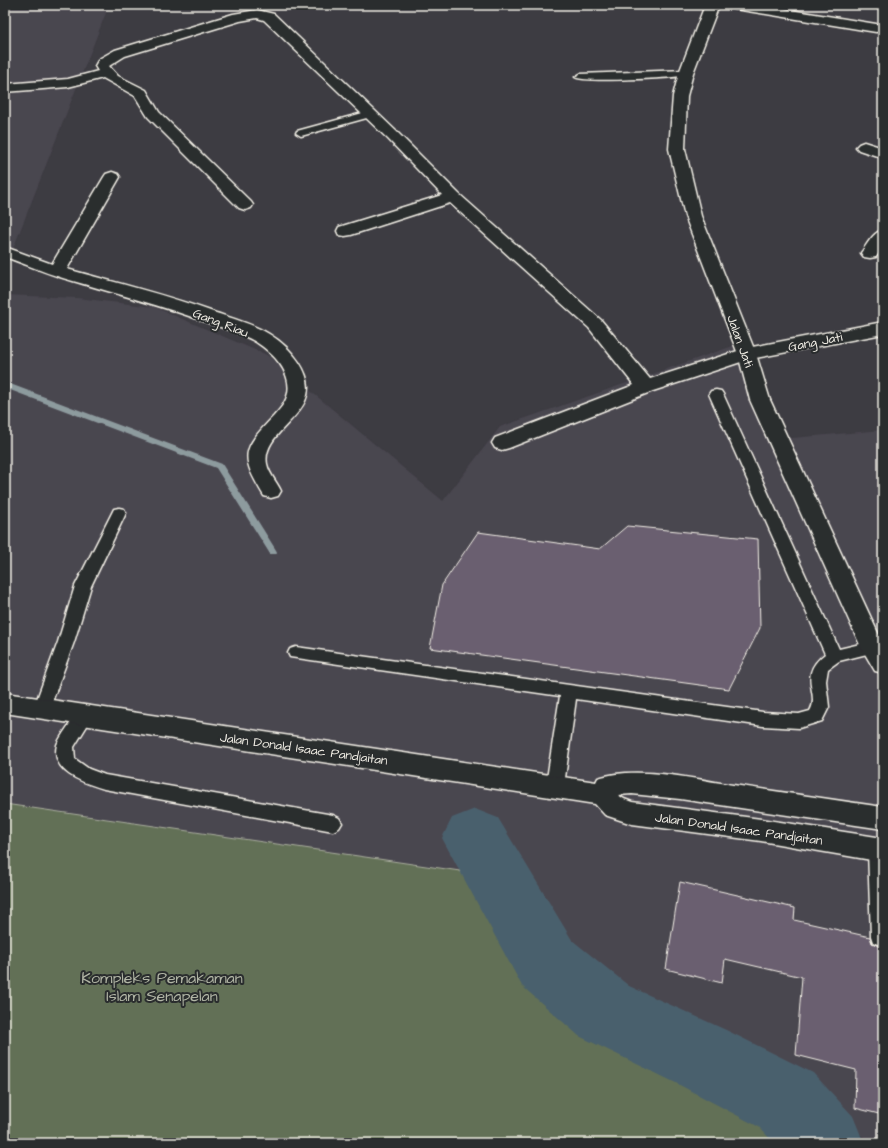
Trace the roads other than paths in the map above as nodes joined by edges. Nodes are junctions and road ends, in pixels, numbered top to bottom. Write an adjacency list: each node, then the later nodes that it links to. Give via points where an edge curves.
1 (712, 5): 5 (street, Jalan Jati)
2 (736, 5): 3 (street)
3 (876, 28)
4 (106, 73): 7 (street, via 68,83); 8 (street, via 102,66 104,62 120,53 238,17 257,14 269,17); 14 (street, via 141,93 153,114)
5 (686, 73): 6 (lane); 21 (street, Jalan Jati, via 680,96 677,149 693,216)
6 (580, 77)
7 (5, 88)
8 (370, 114): 9 (lane); 13 (street)
9 (301, 133)
10 (864, 147): 11 (street)
11 (883, 153)
12 (112, 177): 19 (street)
13 (453, 198): 15 (street); 22 (street, via 595,324)
14 (245, 205)
15 (345, 231)
16 (883, 235): 18 (street)
17 (5, 252): 19 (street, Gang Riau)
18 (870, 253)
19 (57, 272): 25 (street, Gang Riau, via 200,313 247,330 275,347 288,361 298,380 298,395 289,412 268,432 259,448 257,462)
20 (883, 328): 21 (street, Gang Jati)
21 (747, 354): 22 (street, Gang Jati); 27 (street, Jalan Jati, via 760,400)
22 (646, 387): 24 (street, Gang Jati)
23 (716, 394): 29 (lane)
24 (502, 443)
25 (271, 491)
26 (119, 513): 33 (lane, via 83,586)
27 (873, 647): 29 (lane); 30 (street, Jalan Jati)
28 (296, 653): 31 (lane)
29 (834, 656): 31 (lane, via 820,666 818,681 821,707 816,716 799,721 763,719)
30 (883, 664)
31 (568, 691): 35 (lane)
32 (5, 703): 33 (street, Jalan Donald Isaac Pandjaitan)
33 (42, 710): 34 (street, Jalan Donald Isaac Pandjaitan)
34 (85, 716): 35 (street, Jalan Donald Isaac Pandjaitan); 38 (lane, via 66,746 67,763 83,774 104,782)
35 (555, 785): 36 (street, Jalan Donald Isaac Pandjaitan)
36 (603, 794): 37 (street, via 606,786 632,783); 39 (street, Jalan Donald Isaac Pandjaitan, via 607,803 632,813 761,830)
37 (883, 818)
38 (333, 823)
39 (880, 850): 40 (lane)
40 (880, 936)

